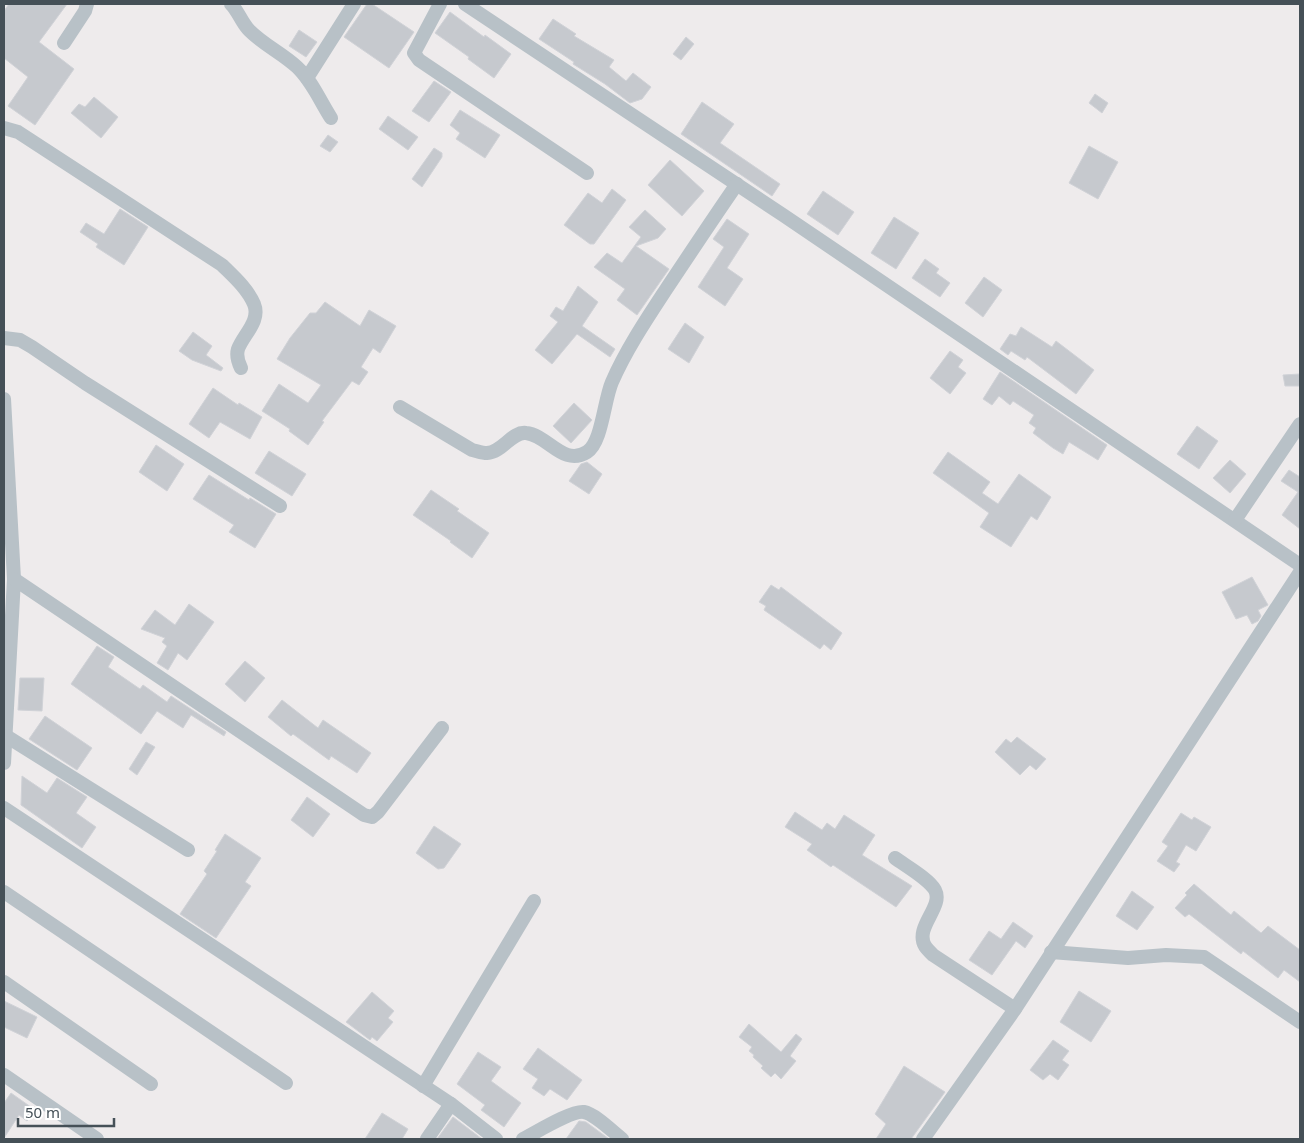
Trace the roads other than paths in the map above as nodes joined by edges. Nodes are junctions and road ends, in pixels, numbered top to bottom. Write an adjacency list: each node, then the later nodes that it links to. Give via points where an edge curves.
1 (87, 4): 6 (street)
2 (231, 4): 7 (street, via 247,28)
3 (354, 4): 7 (street)
4 (440, 4): 10 (street, via 414,53 419,60)
5 (464, 4): 11 (street)
6 (64, 43)
7 (307, 78): 8 (street)
8 (331, 118)
9 (4, 128): 13 (street, via 18,132 222,265 240,283 254,304 255,313 237,350)
10 (587, 173)
11 (737, 184): 15 (street, via 640,330 612,383 597,440 588,452 577,456 565,455 524,432 499,450 486,453 472,450); 19 (street)
12 (4, 338): 18 (street, via 20,340 32,347)
13 (241, 368)
14 (4, 399): 17 (street)
15 (400, 407)
16 (1300, 424): 19 (street)
17 (6, 495): 20 (street)
18 (280, 506)
19 (1235, 520): 21 (street)
20 (8, 546): 23 (street)
21 (1300, 565)
22 (1300, 572): 32 (street)
23 (14, 579): 24 (street, via 364,815 372,817 378,812); 25 (street)
24 (442, 728)
25 (6, 736): 26 (street); 28 (street)
26 (4, 763)
27 (4, 808): 39 (street)
28 (188, 850)
29 (895, 858): 34 (street, via 937,892 937,900 922,934 925,946 933,955)
30 (4, 892): 37 (street)
31 (534, 901): 39 (street)
32 (1051, 952): 34 (street); 35 (street, via 1128,958 1204,957)
33 (4, 982): 38 (street)
34 (1015, 1008): 46 (street)
35 (1300, 1022)
36 (4, 1075): 41 (street)
37 (286, 1083)
38 (151, 1084)
39 (423, 1086): 40 (street)
40 (451, 1104): 42 (street); 43 (street)
41 (97, 1139)
42 (427, 1139)
43 (496, 1139)
44 (523, 1139): 45 (street, via 568,1116 584,1112)
45 (622, 1139)
46 (923, 1139)

